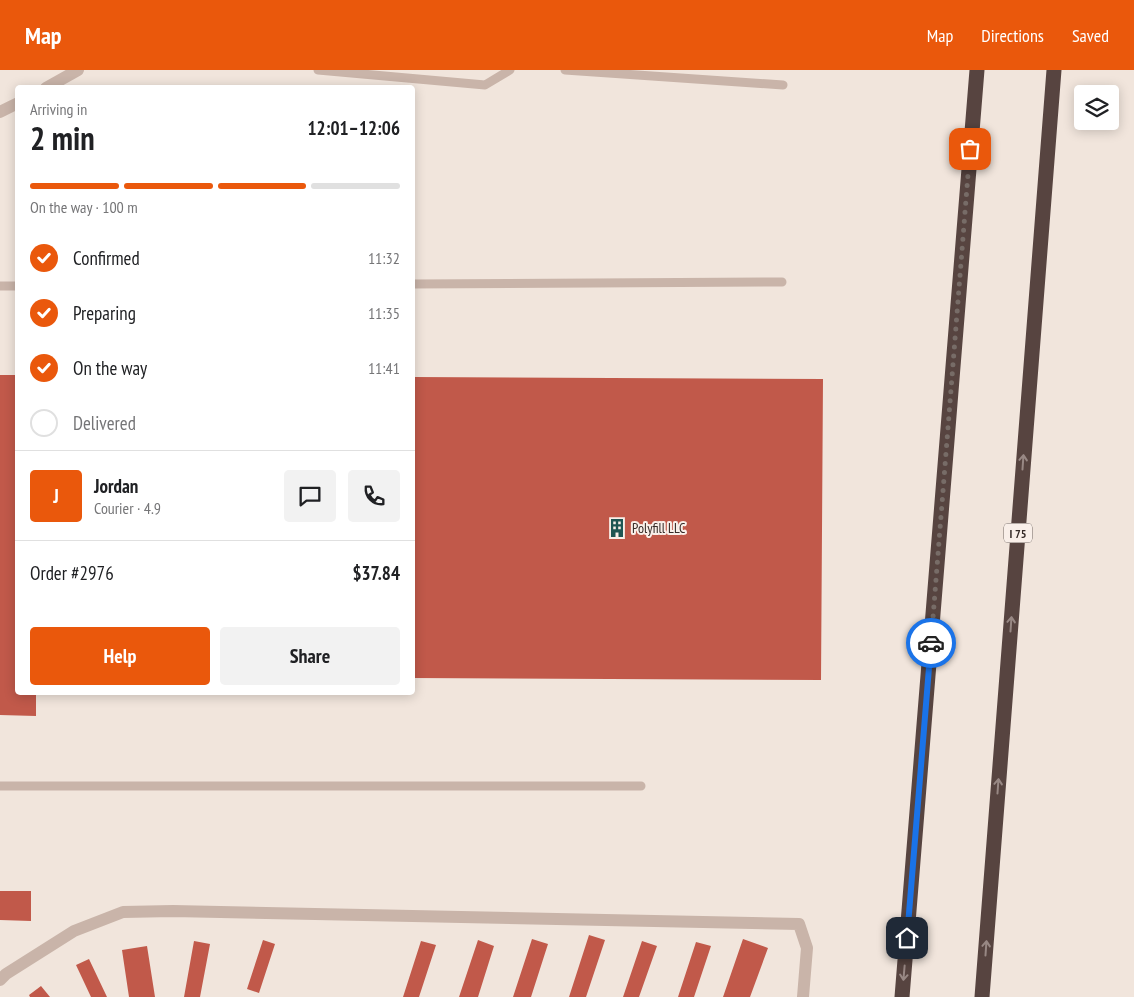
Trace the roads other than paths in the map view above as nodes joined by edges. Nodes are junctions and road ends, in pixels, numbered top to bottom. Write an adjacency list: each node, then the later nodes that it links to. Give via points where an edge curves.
1 (78, 70): 7 (street)
2 (318, 70): 3 (lane, via 485,85)
3 (510, 70)
4 (565, 70): 9 (lane)
5 (976, 70): 20 (highway, one-way to 20)
6 (1054, 70): 21 (highway, I 75, one-way to 6)
7 (60, 74): 8 (street)
8 (49, 85)
9 (783, 85)
10 (15, 104): 11 (street)
11 (0, 112)
12 (782, 282): 13 (lane)
13 (415, 284)
14 (0, 286): 15 (lane)
15 (15, 286)
16 (0, 786): 17 (lane)
17 (641, 786)
18 (0, 980): 19 (street, via 74,931 123,912 799,924 807,948)
19 (803, 997)
20 (902, 997)
21 (982, 997)

